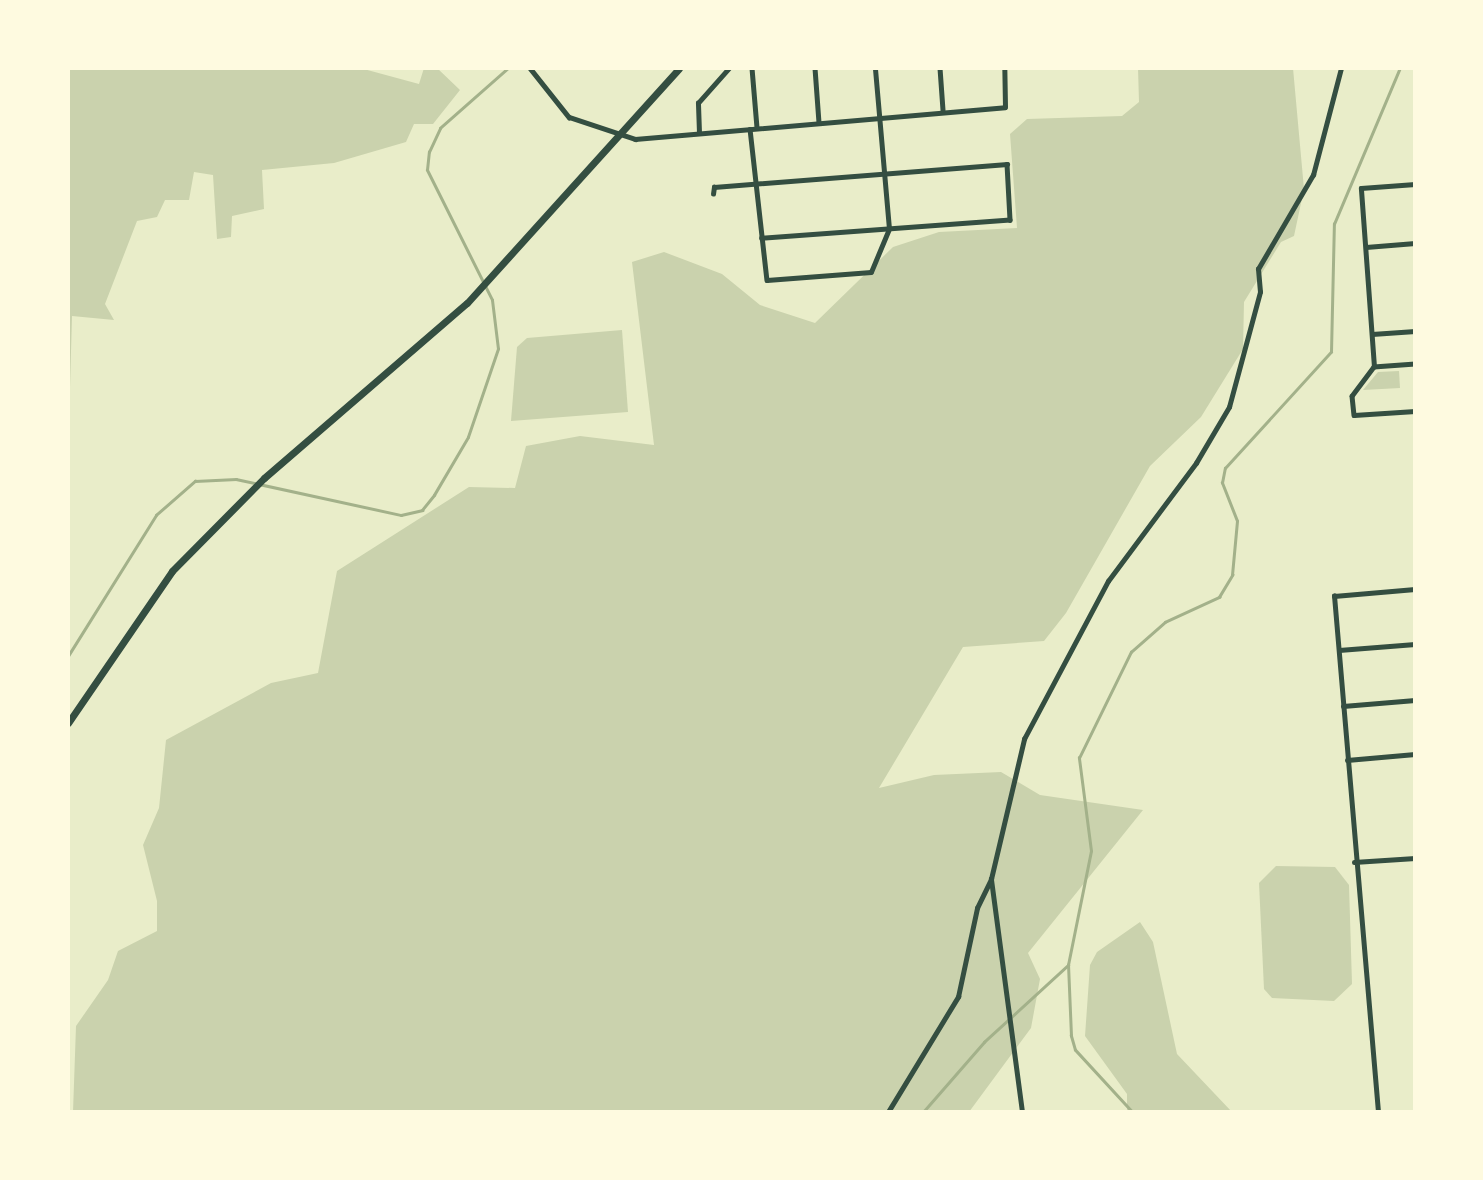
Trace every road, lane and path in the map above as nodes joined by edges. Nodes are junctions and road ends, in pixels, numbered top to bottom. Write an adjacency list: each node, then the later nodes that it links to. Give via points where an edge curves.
1 (679, 68): 16 (main road)
2 (729, 68): 15 (street, via 698,103)
3 (751, 68): 13 (street)
4 (815, 68): 12 (street)
5 (875, 68): 11 (street)
6 (940, 68): 10 (street)
7 (1004, 68): 10 (street, via 1006,107)
8 (1341, 68): 40 (street, via 1313,175 1258,269 1260,292 1228,407 1196,463 1135,537 1042,702 1013,777)
9 (530, 69): 16 (street, via 569,117)
10 (943, 110): 11 (street)
11 (878, 115): 12 (street); 17 (street)
12 (819, 123): 13 (street)
13 (757, 128): 14 (street)
14 (750, 129): 15 (street); 19 (street)
15 (699, 133): 16 (street)
16 (616, 135): 35 (main road, via 480,290 264,478 172,571)
17 (884, 175): 19 (street); 21 (street); 21 (street, via 1007,164 1010,220)
18 (1415, 184): 24 (street, via 1361,188)
19 (756, 185): 20 (street, via 714,187); 22 (street)
20 (713, 194)
21 (889, 229): 22 (street); 22 (street, via 871,272 766,280)
22 (762, 238)
23 (1415, 243): 24 (street)
24 (1366, 247): 26 (street)
25 (1415, 331): 26 (street)
26 (1372, 334): 28 (street)
27 (1415, 364): 28 (street)
28 (1374, 366): 29 (street, via 1352,396 1354,415)
29 (1415, 411)
30 (1415, 589): 32 (street, via 1334,596)
31 (1415, 644): 32 (street)
32 (1339, 650): 34 (street)
33 (1415, 700): 34 (street)
34 (1343, 706): 37 (street)
35 (68, 723)
36 (1415, 754): 37 (street)
37 (1348, 760): 39 (street)
38 (1415, 858): 39 (street)
39 (1354, 862): 43 (street)
40 (991, 879): 41 (street, via 977,908 958,997); 42 (street)
41 (888, 1112)
42 (1022, 1112)
43 (1378, 1112)

